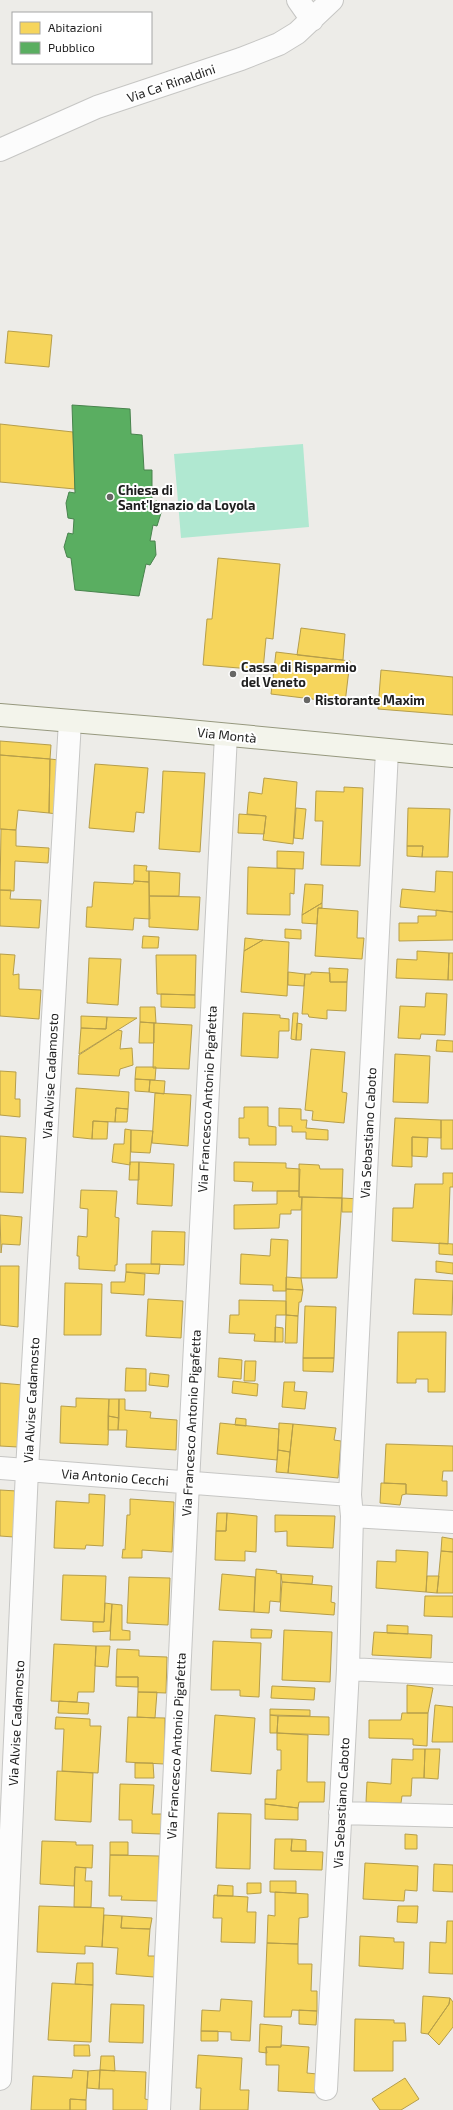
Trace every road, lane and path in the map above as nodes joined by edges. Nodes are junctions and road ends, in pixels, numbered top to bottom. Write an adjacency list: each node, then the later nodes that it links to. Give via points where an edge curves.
1 (298, 0): 3 (street)
2 (332, 0): 3 (street, Via Ca' Rinaldini)
3 (312, 20): 4 (street, Via Ca' Rinaldini, via 297,34 279,44 97,108)
4 (0, 150)
5 (0, 716): 6 (main road, Via Montà)
6 (70, 721): 7 (main road, Via Montà); 11 (street, Via Alvise Cadamosto)
7 (226, 735): 8 (main road, Via Montà); 12 (street, Via Francesco Antonio Pigafetta)
8 (387, 751): 9 (main road, Via Montà); 13 (street, Via Sebastiano Caboto)
9 (453, 756)
10 (0, 1468): 11 (street, Via Antonio Cecchi)
11 (27, 1470): 12 (street, Via Antonio Cecchi); 19 (street, Via Alvise Cadamosto)
12 (188, 1483): 13 (street, Via Antonio Cecchi); 21 (street, Via Francesco Antonio Pigafetta)
13 (351, 1506): 14 (street); 15 (street, Via Sebastiano Caboto)
14 (453, 1522)
15 (348, 1669): 16 (street); 17 (street, Via Sebastiano Caboto)
16 (453, 1674)
17 (340, 1813): 18 (street); 20 (street, Via Sebastiano Caboto)
18 (453, 1816)
19 (0, 2079)
20 (326, 2089)
21 (159, 2110)

